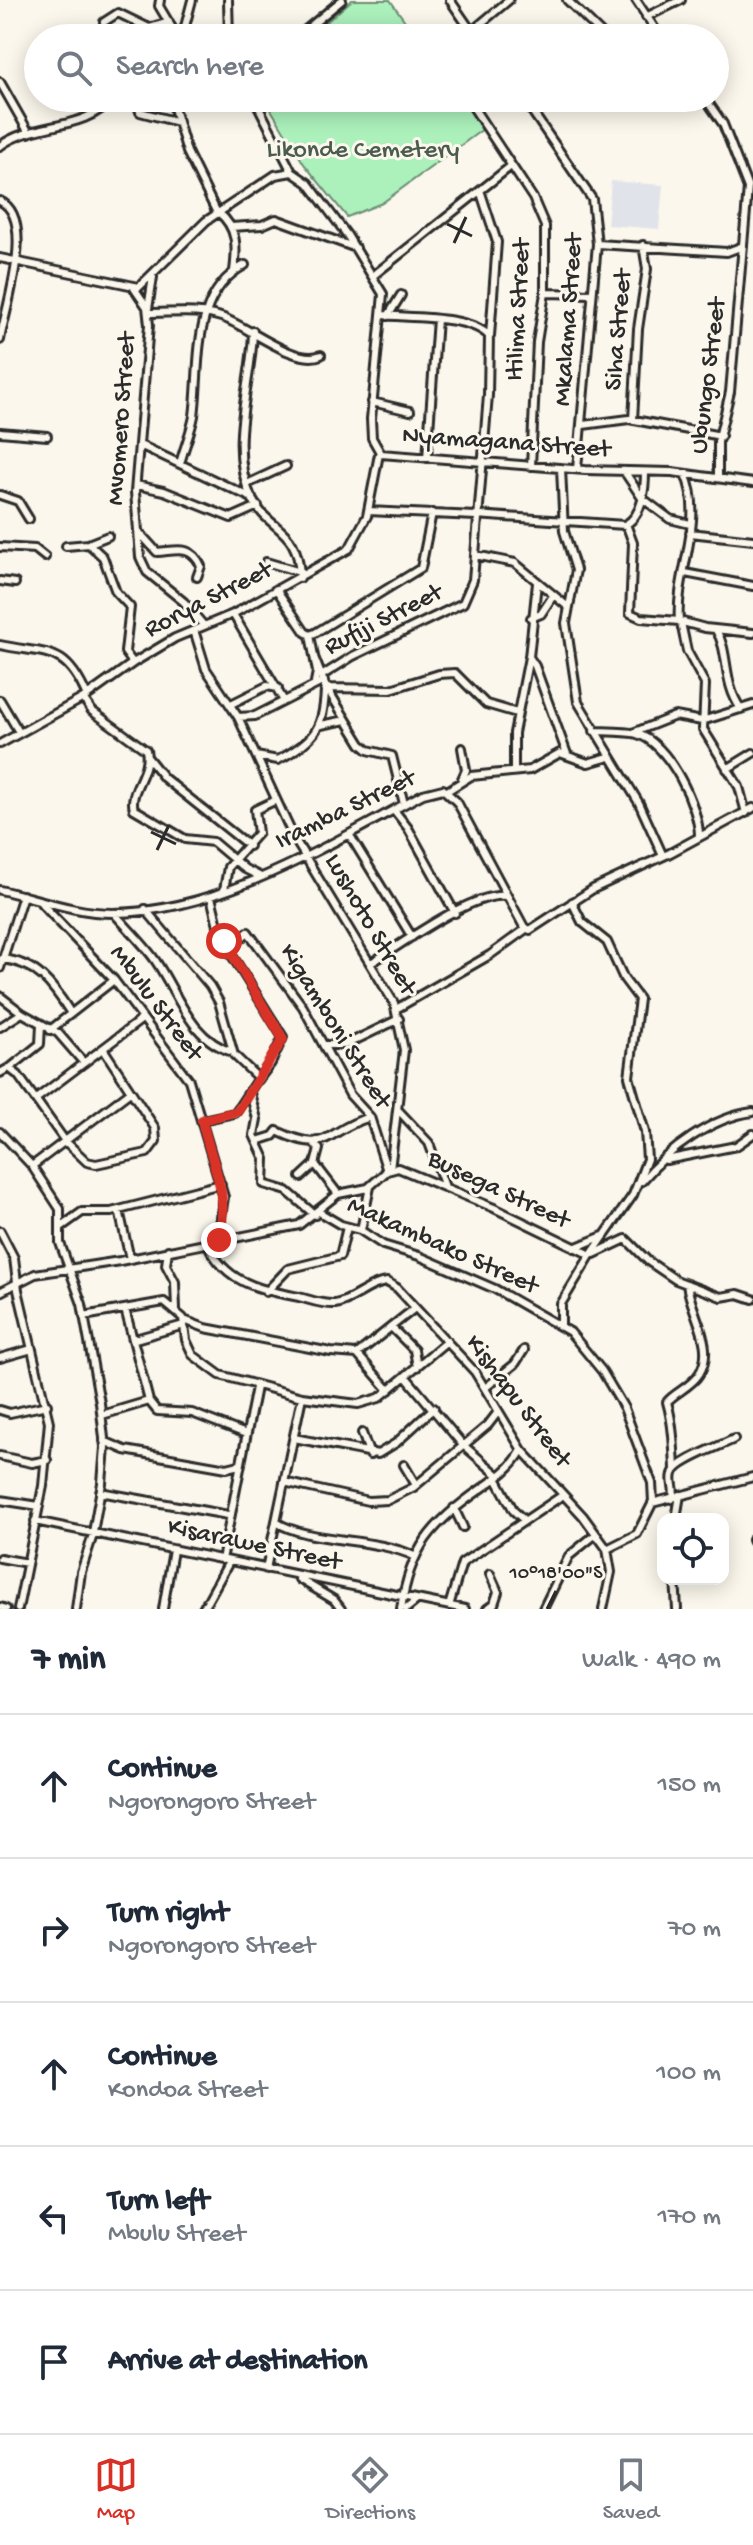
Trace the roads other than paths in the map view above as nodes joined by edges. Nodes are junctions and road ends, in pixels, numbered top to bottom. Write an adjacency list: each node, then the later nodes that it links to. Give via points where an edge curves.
1 (160, 0): 12 (street)
2 (192, 0): 15 (street)
3 (228, 0): 16 (street)
4 (342, 0): 17 (street)
5 (450, 0): 18 (street)
6 (567, 0): 20 (street)
7 (636, 0): 10 (street)
8 (681, 0): 10 (street)
9 (507, 1): 19 (street)
10 (646, 17): 21 (street)
11 (104, 22): 13 (street, via 118,13)
12 (169, 22): 14 (street)
13 (141, 24)
14 (162, 24)
15 (186, 24)
16 (229, 24)
17 (313, 24)
18 (470, 24)
19 (484, 24)
20 (592, 24)
21 (651, 24)
22 (0, 82): 31 (street)
23 (96, 112): 31 (street)
24 (140, 112): 30 (street)
25 (175, 112): 30 (street)
26 (261, 112): 34 (street, Nyamagana Street)
27 (476, 112): 33 (street, Itilima Street)
28 (533, 112): 40 (street, Mkalama Street, via 592,199)
29 (715, 112): 35 (street, Ubungo Street)
30 (178, 122): 38 (street, via 194,170)
31 (29, 133): 32 (street)
32 (0, 146)
33 (511, 166): 36 (street); 53 (street, Itilima Street, via 543,218)
34 (292, 172): 38 (street, via 275,175); 43 (street, Nyamagana Street, via 308,183)
35 (750, 186): 42 (street, Ubungo Street)
36 (481, 193): 50 (street); 62 (street, Rufiji Street, via 497,242)
37 (0, 201): 47 (street, via 11,211)
38 (218, 212): 39 (street); 51 (street)
39 (231, 227): 43 (street, via 262,225 276,218); 49 (street)
40 (597, 244): 41 (street); 54 (street, Mkalama Street)
41 (643, 245): 42 (street, via 727,252); 66 (street, Siha Street, via 647,269)
42 (743, 246): 44 (street, Ubungo Street)
43 (356, 249): 50 (street, Nyamagana Street)
44 (742, 256): 45 (street); 70 (street, Ubungo Street)
45 (752, 257)
46 (0, 258): 47 (street)
47 (18, 261): 52 (street); 61 (street)
48 (245, 265): 49 (street)
49 (234, 271): 57 (street)
50 (374, 275): 58 (street, Nyamagana Street, via 383,294)
51 (153, 277): 52 (street); 56 (street)
52 (134, 288): 56 (street, Mvomero Street)
53 (545, 293): 54 (street); 77 (street, Itilima Street, via 537,342)
54 (592, 294): 67 (street, Mkalama Street)
55 (401, 295): 58 (street)
56 (148, 311): 57 (street); 71 (street, Mvomero Street)
57 (205, 315): 60 (street); 75 (street, via 193,419)
58 (384, 315): 59 (street); 64 (street, Nyamagana Street)
59 (437, 319): 62 (street, via 477,326); 73 (street)
60 (253, 331): 63 (street, via 301,357); 85 (street, via 242,415)
61 (0, 340)
62 (490, 340): 74 (street, Rufiji Street)
63 (321, 355)
64 (372, 402): 65 (street); 72 (street, Nyamagana Street, via 372,438)
65 (410, 411)
66 (633, 420): 67 (street); 70 (street)
67 (583, 425): 79 (street, Mkalama Street)
68 (0, 432): 69 (street)
69 (47, 436)
70 (721, 436): 83 (street, Ubungo Street)
71 (142, 446): 75 (street); 86 (street, Mvomero Street)
72 (379, 454): 73 (street, Nyamagana Street); 91 (street, Rorya Street)
73 (427, 458): 74 (street, Nyamagana Street)
74 (481, 462): 77 (street, Nyamagana Street); 93 (street, Rufiji Street)
75 (180, 464): 88 (street)
76 (286, 466): 85 (street)
77 (531, 466): 78 (street, Nyamagana Street)
78 (561, 468): 79 (street, Nyamagana Street); 95 (street)
79 (577, 469): 80 (street, Nyamagana Street)
80 (624, 471): 81 (street, Nyamagana Street); 89 (street)
81 (645, 472): 82 (street, Nyamagana Street); 89 (street)
82 (685, 474): 83 (street, Nyamagana Street); 97 (street)
83 (718, 478): 84 (street, Nyamagana Street)
84 (753, 483)
85 (247, 484): 88 (street)
86 (136, 485): 90 (street, via 231,518); 98 (street, Mvomero Street)
87 (0, 495): 94 (street, via 18,501)
88 (252, 498): 90 (street)
89 (642, 498): 96 (street); 97 (street, via 670,519)
90 (258, 506): 109 (street, via 291,538)
91 (368, 511): 92 (street); 109 (street, Rorya Street, via 354,545)
92 (432, 513): 93 (street); 125 (street, via 421,568)
93 (476, 516): 95 (street); 105 (street, Rufiji Street)
94 (29, 519)
95 (564, 520): 96 (street); 117 (street, via 576,570)
96 (626, 524): 120 (street, via 633,543 630,613)
97 (690, 524): 99 (street)
98 (138, 531): 110 (street, via 157,552 183,549 192,554 201,566); 121 (street, Mvomero Street, via 145,568)
99 (690, 533): 101 (street); 108 (street)
100 (108, 536): 102 (street)
101 (753, 540)
102 (88, 544): 103 (street); 129 (street, via 103,557 117,595 130,607 125,652)
103 (66, 546)
104 (0, 547): 106 (street, via 35,549)
105 (475, 555): 113 (street, via 515,563); 130 (street, Rufiji Street, via 471,590 463,603 353,656)
106 (45, 557)
107 (266, 562): 109 (street)
108 (685, 573): 114 (street); 120 (street)
109 (300, 575): 115 (street, Rorya Street)
110 (197, 577)
111 (0, 581): 112 (street)
112 (15, 583)
113 (537, 583): 116 (street); 119 (street)
114 (753, 586)
115 (276, 589): 118 (street, Rorya Street); 125 (street)
116 (553, 596): 117 (street); 119 (street, via 541,614)
117 (567, 606): 144 (street, via 575,689)
118 (233, 614): 121 (street, Rorya Street); 132 (street)
119 (531, 618): 128 (street)
120 (680, 622): 123 (street); 142 (street, via 687,651 704,678)
121 (204, 626): 122 (street, Rorya Street)
122 (194, 630): 129 (street, Rorya Street); 136 (street, Lushoto Street, via 206,669)
123 (716, 630): 124 (street); 138 (street, via 728,683)
124 (753, 633)
125 (310, 635): 127 (street)
126 (0, 645): 133 (street, via 59,654 71,666)
127 (314, 657): 130 (street); 131 (street)
128 (529, 657): 139 (street); 150 (street)
129 (133, 663): 133 (street, Rorya Street)
130 (325, 682): 131 (street, Rufiji Street); 139 (street, via 399,688 455,673 486,704); 141 (street); 143 (street)
131 (315, 683): 135 (street, Rufiji Street)
132 (278, 688): 135 (street); 136 (street, via 267,686)
133 (85, 697): 145 (street, Rorya Street); 153 (street, via 92,711 142,746)
134 (0, 700): 145 (street)
135 (284, 701): 140 (street, Rufiji Street, via 255,716)
136 (231, 704): 140 (street, Lushoto Street)
137 (753, 705): 138 (street)
138 (741, 709): 142 (street)
139 (517, 713): 155 (street)
140 (238, 717): 151 (street, Lushoto Street)
141 (346, 720): 143 (street); 159 (street, via 364,748 392,756)
142 (702, 721): 146 (street, via 675,716); 154 (street)
143 (321, 725): 151 (street, via 280,759)
144 (594, 731): 146 (street); 152 (street)
145 (19, 732): 147 (street, Rorya Street)
146 (631, 733): 163 (street, via 645,737 673,767 695,809)
147 (0, 744)
148 (462, 748): 156 (street, via 466,770)
149 (753, 753): 154 (street)
150 (567, 754): 152 (street, via 588,763); 155 (street, via 554,755 530,770)
151 (256, 756): 158 (street, Lushoto Street)
152 (609, 757): 166 (street, via 639,803)
153 (148, 758): 164 (street, via 164,778); 167 (street, via 134,809 185,839 213,842)
154 (727, 769): 161 (street)
155 (514, 770): 156 (street)
156 (461, 780): 157 (street)
157 (447, 791): 159 (street, Iramba Street, via 435,789); 172 (street, Iramba Street)
158 (276, 800): 164 (street, via 255,810 258,831); 165 (street, Lushoto Street)
159 (404, 804): 160 (street, Iramba Street)
160 (394, 810): 162 (street, Iramba Street); 178 (street)
161 (749, 810): 163 (street)
162 (349, 834): 165 (street, Iramba Street); 180 (street)
163 (699, 837): 166 (street)
164 (249, 846): 167 (street)
165 (306, 856): 168 (street, Iramba Street); 183 (street, Lushoto Street)
166 (663, 856): 174 (street)
167 (234, 860): 168 (street); 170 (street, via 224,874)
168 (259, 876): 170 (street, Iramba Street)
169 (0, 890): 171 (street, Iramba Street)
170 (224, 890): 173 (street, Iramba Street)
171 (23, 895): 175 (street, Iramba Street); 182 (street)
172 (506, 896): 178 (street, via 495,895); 179 (street, Iramba Street)
173 (211, 897): 176 (street, Iramba Street); 181 (street, via 218,931)
174 (572, 902): 179 (street); 222 (street, Busega Street, via 582,922 607,942 638,997 629,1077 648,1149)
175 (41, 903): 177 (street, Iramba Street); 185 (street, Mbulu Street)
176 (145, 909): 177 (street, Iramba Street); 197 (street, via 216,996)
177 (114, 913): 197 (street, via 155,960 195,1027 214,1045)
178 (455, 913): 180 (street)
179 (526, 929): 187 (street)
180 (412, 937): 183 (street)
181 (230, 948): 195 (street, Kigamboni Street, via 247,932 252,934); 201 (street, via 283,1038)
182 (2, 959): 184 (street); 188 (street, via 40,973)
183 (371, 963): 187 (street, Lushoto Street)
184 (0, 968)
185 (114, 980): 188 (street); 190 (street, Mbulu Street)
186 (0, 997): 189 (street)
187 (396, 1009): 191 (street, Lushoto Street)
188 (70, 1012): 194 (street)
189 (22, 1013): 192 (street); 193 (street)
190 (142, 1019): 196 (street); 208 (street, Mbulu Street, via 189,1080)
191 (399, 1019): 195 (street, via 345,1045); 205 (street, Lushoto Street, via 404,1050)
192 (41, 1024): 194 (street); 199 (street, via 40,1044)
193 (0, 1027)
194 (50, 1030): 198 (street, via 63,1037)
195 (325, 1045): 207 (street, Kigamboni Street, via 347,1090)
196 (104, 1050): 198 (street); 202 (street)
197 (233, 1052): 201 (street)
198 (84, 1063): 204 (street)
199 (10, 1068): 200 (street); 204 (street)
200 (0, 1073)
201 (258, 1080): 203 (street)
202 (130, 1092): 211 (street); 211 (street, via 155,1128 151,1151 91,1164)
203 (250, 1093): 208 (street, via 235,1113); 212 (street)
204 (36, 1099): 211 (street)
205 (399, 1111): 217 (street, Lushoto Street); 221 (street, via 429,1143)
206 (753, 1112): 214 (street, via 717,1124)
207 (370, 1117): 213 (street); 217 (street, Kigamboni Street)
208 (202, 1120): 219 (street, Mbulu Street)
209 (0, 1132): 216 (street)
210 (753, 1134): 214 (street, via 736,1146)
211 (65, 1141): 216 (street)
212 (257, 1141): 213 (street, via 277,1131); 225 (street, Makambako Street, via 265,1159 266,1186 287,1191)
213 (314, 1143): 215 (street, via 319,1152)
214 (662, 1160): 222 (street)
215 (315, 1164): 218 (street); 223 (street)
216 (32, 1166): 226 (street, via 60,1209)
217 (389, 1170): 220 (street, Busega Street); 221 (street, Busega Street, via 402,1169)
218 (301, 1177)
219 (221, 1184): 224 (street); 231 (street, Mbulu Street, via 225,1201)
220 (370, 1187): 223 (street); 228 (street)
221 (445, 1187): 233 (street, Busega Street)
222 (637, 1187): 230 (street, Busega Street)
223 (338, 1194): 225 (street)
224 (119, 1210): 226 (street, via 80,1213); 237 (street)
225 (317, 1213): 227 (street, Makambako Street); 231 (street, via 299,1225)
226 (61, 1227): 238 (street)
227 (347, 1227): 228 (street, Makambako Street); 242 (street, via 340,1256 288,1269)
228 (361, 1230): 250 (street, Makambako Street, via 383,1245 495,1289)
229 (0, 1231): 239 (street, via 14,1258)
230 (603, 1236): 233 (street); 235 (street, Busega Street)
231 (219, 1240): 232 (street); 236 (street, Mbulu Street)
232 (207, 1243): 234 (street); 236 (street, Kishapu Street)
233 (574, 1248): 235 (street, Busega Street)
234 (168, 1250): 237 (street); 246 (street)
235 (591, 1256): 240 (street, via 626,1239 648,1261); 250 (street, via 562,1301)
236 (215, 1257): 242 (street, Kishapu Street, via 241,1283)
237 (130, 1259): 238 (street)
238 (68, 1270): 239 (street); 247 (street)
239 (17, 1281): 241 (street); 253 (street)
240 (687, 1284): 243 (street, via 721,1297 738,1294); 284 (street, via 700,1321 705,1359 697,1376 667,1401)
241 (0, 1292)
242 (266, 1292): 244 (street, Kishapu Street, via 334,1304 387,1282)
243 (753, 1299)
244 (415, 1308): 249 (street); 252 (street, Kishapu Street)
245 (125, 1309): 246 (street, via 157,1302); 247 (street); 251 (street)
246 (176, 1309): 248 (street)
247 (84, 1316): 268 (street)
248 (184, 1322): 251 (street); 255 (street); 259 (street, via 188,1347 198,1360 220,1375)
249 (391, 1327): 255 (street); 257 (street, via 414,1350)
250 (561, 1327): 295 (street, Makambako Street, via 596,1363 624,1408 644,1455)
251 (135, 1339): 263 (street)
252 (447, 1341): 257 (street); 260 (street, Kishapu Street)
253 (32, 1349): 256 (street); 264 (street)
254 (524, 1350): 260 (street)
255 (357, 1354): 261 (street)
256 (0, 1358)
257 (417, 1367): 258 (street)
258 (406, 1377): 261 (street); 265 (street)
259 (256, 1387): 262 (street); 270 (street)
260 (485, 1388): 267 (street, Kishapu Street)
261 (389, 1390): 262 (street, via 368,1404)
262 (302, 1397): 271 (street)
263 (149, 1401): 268 (street); 270 (street, via 157,1411 192,1413)
264 (47, 1405): 266 (street, via 10,1413); 280 (street)
265 (434, 1408): 274 (street); 278 (street, via 385,1451)
266 (0, 1410)
267 (498, 1412): 274 (street); 276 (street, Kishapu Street)
268 (102, 1415): 273 (street)
269 (362, 1433): 278 (street)
270 (246, 1434): 281 (street)
271 (294, 1438): 278 (street); 288 (street)
272 (734, 1439): 284 (street)
273 (104, 1441): 275 (street); 277 (street)
274 (462, 1444): 286 (street); 289 (street)
275 (116, 1447): 277 (street); 283 (street)
276 (522, 1450): 286 (street); 291 (street, Kishapu Street)
277 (104, 1454): 290 (street)
278 (370, 1455)
279 (0, 1456): 280 (street, via 32,1463)
280 (47, 1460): 296 (street)
281 (239, 1465): 283 (street); 285 (street)
282 (404, 1465): 289 (street)
283 (230, 1468): 285 (street)
284 (675, 1469): 293 (street)
285 (237, 1477): 299 (street)
286 (497, 1477): 297 (street); 300 (street)
287 (753, 1477): 292 (street)
288 (284, 1482): 289 (street, via 378,1502); 302 (street)
289 (416, 1485)
290 (100, 1492): 299 (street); 304 (street)
291 (561, 1493): 300 (street); 305 (street, Kishapu Street)
292 (680, 1495): 293 (street); 298 (street)
293 (672, 1499): 295 (street)
294 (0, 1500): 296 (street)
295 (652, 1503): 306 (street, via 637,1534)
296 (39, 1506): 301 (street)
297 (454, 1508): 303 (street); 308 (street, via 424,1537)
298 (677, 1513)
299 (228, 1515): 310 (street)
300 (524, 1520): 320 (street, via 462,1563)
301 (35, 1521): 304 (street, Kisarawe Street); 311 (street)
302 (276, 1522): 308 (street); 312 (street)
303 (463, 1527)
304 (92, 1534): 307 (street, Kisarawe Street); 322 (street)
305 (596, 1534): 306 (street, Kishapu Street); 329 (street, via 569,1556)
306 (607, 1549): 330 (street, via 611,1572)
307 (173, 1550): 310 (street, Kisarawe Street); 323 (street)
308 (414, 1556): 317 (street)
309 (0, 1558): 311 (street)
310 (225, 1561): 312 (street, Kisarawe Street); 324 (street)
311 (27, 1563): 321 (street)
312 (266, 1569): 314 (street, Kisarawe Street)
313 (490, 1574): 328 (street, via 498,1592)
314 (294, 1576): 315 (street, Kisarawe Street); 318 (street)
315 (339, 1585): 317 (street, Kisarawe Street); 318 (street)
316 (675, 1585): 331 (street)
317 (403, 1596): 319 (street, Kisarawe Street); 326 (street)
318 (334, 1600): 325 (street)
319 (417, 1600): 320 (street, Kisarawe Street); 326 (street)
320 (449, 1606): 327 (street, Kisarawe Street)
321 (18, 1609)
322 (76, 1609)
323 (163, 1609)
324 (203, 1609)
325 (341, 1609)
326 (403, 1609)
327 (465, 1609)
328 (487, 1609)
329 (543, 1609)
330 (603, 1609)
331 (677, 1609)

